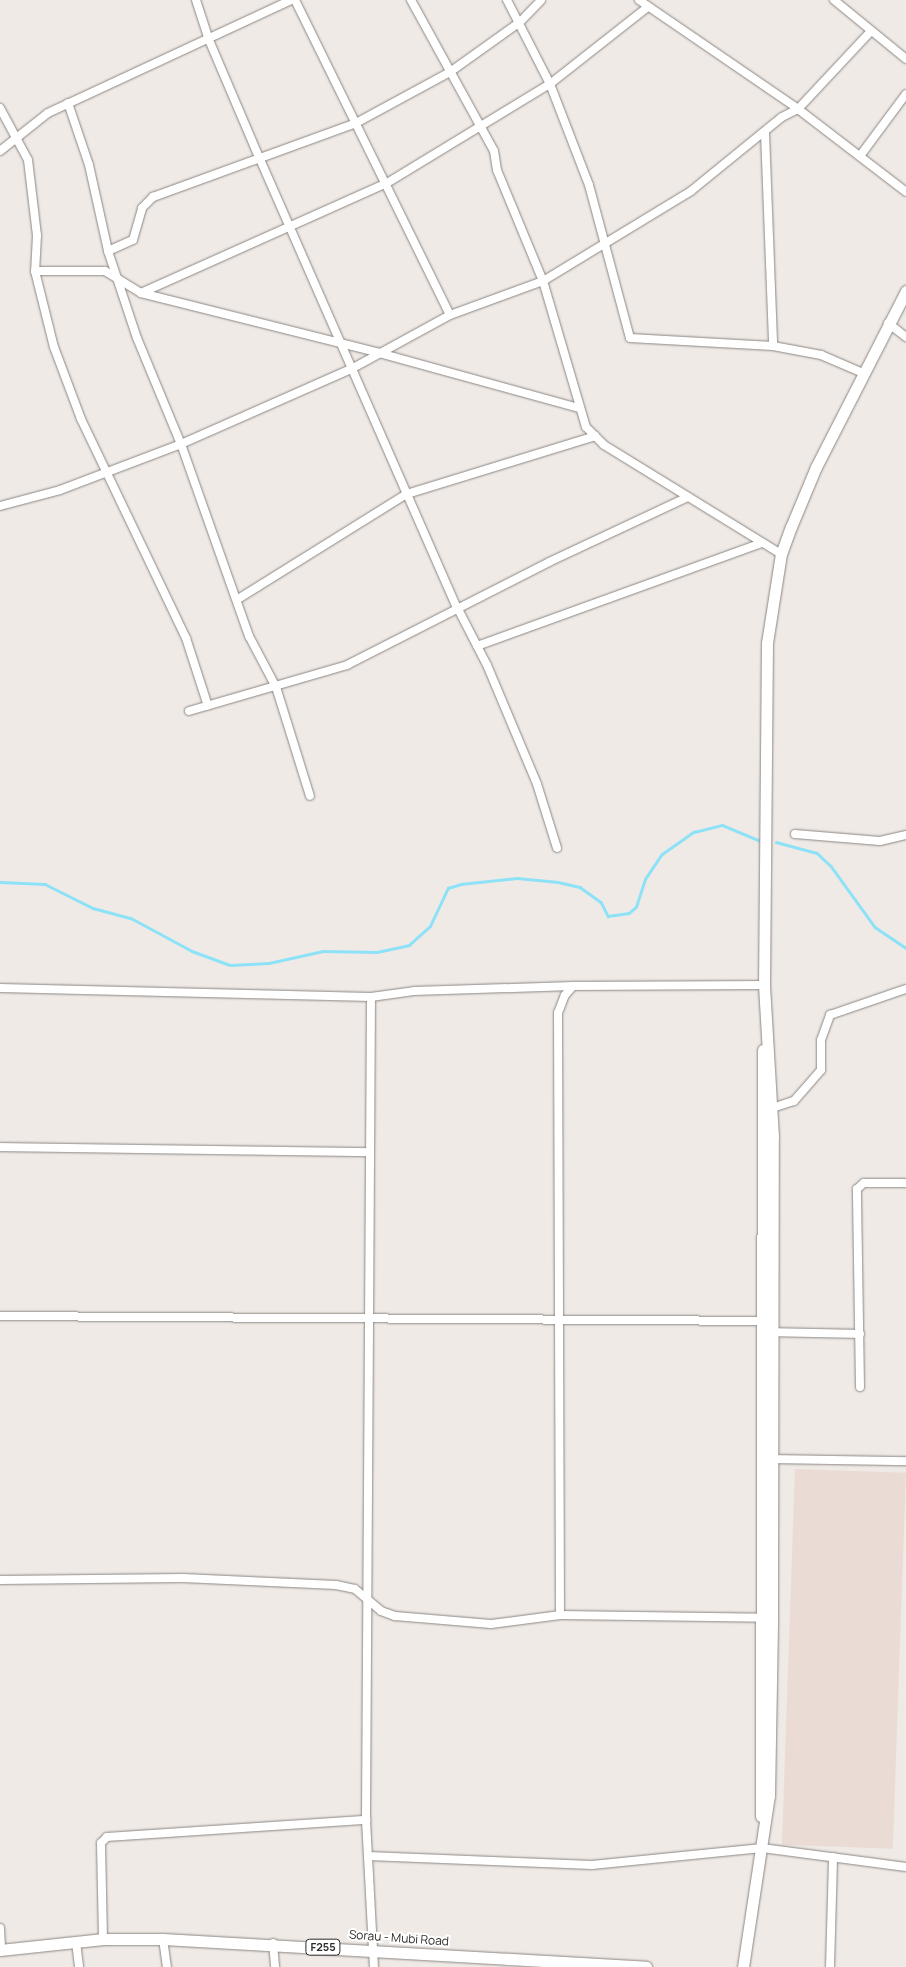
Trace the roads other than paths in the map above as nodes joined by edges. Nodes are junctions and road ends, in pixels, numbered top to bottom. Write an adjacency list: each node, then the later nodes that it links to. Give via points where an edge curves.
1 (196, 0): 11 (street)
2 (293, 0): 11 (street); 19 (street)
3 (411, 0): 13 (street)
4 (507, 0): 9 (street)
5 (541, 0): 9 (street)
6 (640, 0): 8 (street)
7 (834, 0): 10 (street)
8 (648, 7): 14 (street); 18 (street)
9 (520, 22): 13 (street); 14 (street)
10 (872, 31): 12 (street); 18 (street)
11 (209, 40): 16 (street); 25 (street)
12 (906, 59)
13 (450, 72): 19 (street); 20 (street)
14 (550, 84): 20 (street); 29 (street, via 590,185)
15 (906, 94): 24 (street)
16 (68, 104): 22 (street, via 48,112); 30 (street, via 89,165)
17 (0, 108): 22 (street)
18 (798, 109): 21 (street, via 782,117); 24 (street)
19 (356, 123): 25 (street); 26 (street)
20 (482, 127): 26 (street); 33 (street)
21 (765, 133): 29 (street, via 691,191); 40 (street)
22 (17, 139): 23 (street); 31 (street, via 28,160 37,235)
23 (0, 151)
24 (860, 156): 27 (street)
25 (259, 157): 28 (street); 30 (street, via 153,197 142,208 133,240)
26 (388, 182): 28 (street); 36 (street)
27 (906, 192)
28 (292, 229): 35 (street); 39 (street)
29 (605, 246): 33 (street); 40 (street, via 630,338)
30 (108, 251): 32 (street)
31 (35, 271): 32 (street, via 105,271); 47 (street, via 54,347)
32 (116, 274): 35 (street); 46 (street, via 137,338)
33 (543, 281): 36 (street); 44 (street)
34 (906, 291): 37 (main road)
35 (141, 293): 39 (street)
36 (450, 315): 41 (street)
37 (888, 323): 38 (street); 43 (main road)
38 (906, 337)
39 (342, 343): 41 (street); 42 (street)
40 (773, 346): 43 (street, via 821,355)
41 (379, 353): 42 (street); 44 (street)
42 (353, 368): 46 (street); 48 (street)
43 (863, 373): 52 (main road, via 816,467)
44 (578, 408): 45 (street)
45 (595, 436): 48 (street); 49 (street)
46 (181, 444): 47 (street); 53 (street)
47 (105, 470): 50 (street, via 60,490); 57 (street, via 186,638)
48 (406, 494): 53 (street); 54 (street)
49 (688, 497): 51 (street); 54 (street)
50 (0, 506)
51 (761, 543): 52 (street); 55 (street)
52 (781, 554): 63 (main road, via 767,643)
53 (238, 599): 56 (street, via 250,636)
54 (457, 607): 55 (street); 56 (street, via 347,665)
55 (477, 646): 62 (street, via 537,784)
56 (276, 687): 57 (street); 59 (street)
57 (208, 706): 58 (street)
58 (189, 711)
59 (310, 796)
60 (795, 834): 61 (street, via 880,841)
61 (906, 835)
62 (557, 848)
63 (764, 985): 64 (street); 68 (main road)
64 (573, 986): 67 (street, via 414,991); 75 (street, via 558,1012)
65 (0, 988): 67 (street)
66 (906, 989): 69 (street, via 830,1016 821,1040 821,1070 794,1101)
67 (371, 997): 71 (street)
68 (766, 1036): 69 (main road); 76 (main road, via 760,1067)
69 (772, 1108): 76 (main road)
70 (0, 1147): 71 (street)
71 (370, 1152): 74 (street)
72 (906, 1183): 77 (street, via 864,1183 857,1188)
73 (0, 1316): 74 (street)
74 (367, 1317): 75 (street); 82 (street)
75 (559, 1319): 76 (street); 83 (street)
76 (769, 1327): 77 (street); 79 (main road); 84 (main road)
77 (860, 1334): 78 (street)
78 (860, 1387)
79 (774, 1459): 80 (street); 84 (main road)
80 (906, 1461)
81 (0, 1580): 82 (street, via 182,1578 316,1584 344,1586)
82 (367, 1598): 83 (street, via 381,1611 412,1619 508,1624); 85 (street)
83 (560, 1615): 84 (street)
84 (767, 1618): 86 (main road)
85 (366, 1820): 87 (street); 91 (street, via 107,1837 101,1843)
86 (762, 1848): 87 (street, via 592,1865); 88 (street); 104 (main road)
87 (368, 1856): 96 (street)
88 (833, 1857): 89 (street); 105 (street)
89 (906, 1867)
90 (0, 1928): 95 (street)
91 (103, 1939): 92 (main road, Sorau - Mubi Road / F255); 93 (main road, Sorau - Mubi Road / F255)
92 (163, 1939): 94 (main road, Sorau - Mubi Road / F255); 100 (street)
93 (76, 1942): 95 (main road, Sorau - Mubi Road / F255); 99 (street)
94 (273, 1943): 96 (main road, Sorau - Mubi Road / F255); 101 (street)
95 (0, 1950)
96 (373, 1950): 97 (main road, Sorau - Mubi Road / F255); 102 (street)
97 (489, 1962): 98 (main road, Sorau - Mubi Road / F255)
98 (545, 1964): 103 (main road, Sorau - Mubi Road / F255)
99 (79, 1967)
100 (167, 1967)
101 (275, 1967)
102 (374, 1967)
103 (646, 1967)
104 (743, 1967)
105 (830, 1967)

